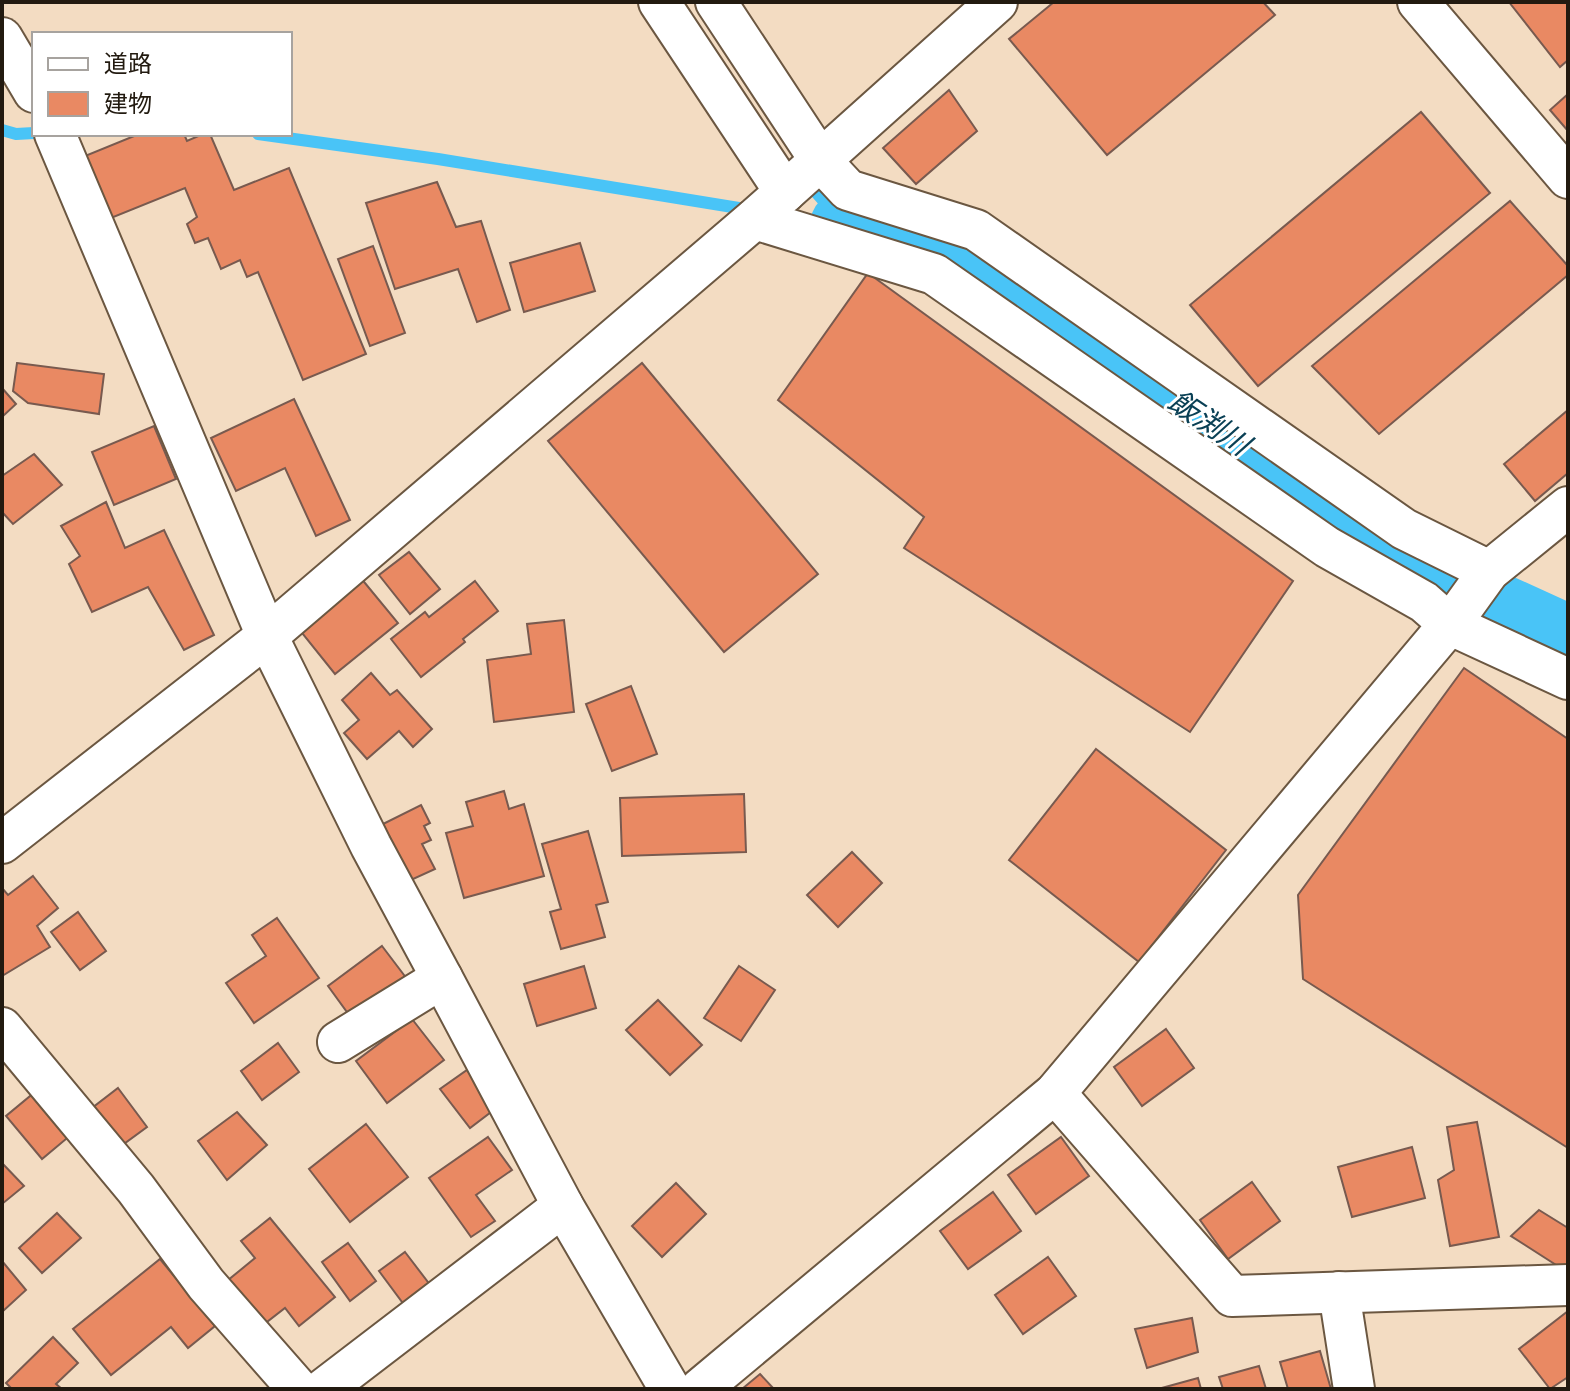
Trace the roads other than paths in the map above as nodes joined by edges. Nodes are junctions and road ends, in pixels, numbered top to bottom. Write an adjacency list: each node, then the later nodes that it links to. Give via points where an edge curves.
1 (659, 2): 10 (street)
2 (716, 2): 8 (street)
3 (997, 2): 8 (street)
4 (1418, 2): 9 (street)
5 (2, 38): 6 (street)
6 (32, 89)
7 (60, 144): 14 (street)
8 (819, 161): 10 (street); 12 (street, via 848,190 976,230 1404,529)
9 (1568, 178)
10 (773, 202): 13 (street, via 934,274 1327,547); 14 (street)
11 (1568, 507): 12 (street)
12 (1489, 571): 13 (street)
13 (1454, 619): 15 (street); 20 (street)
14 (267, 636): 16 (street); 17 (street)
15 (1568, 679)
16 (2, 843)
17 (442, 978): 19 (street); 21 (street)
18 (2, 1028): 24 (street, via 136,1189 206,1284)
19 (338, 1042)
20 (1055, 1093): 23 (street, via 1232,1296); 27 (street)
21 (563, 1206): 25 (street); 26 (street)
22 (1568, 1285): 23 (street)
23 (1339, 1292): 28 (street)
24 (298, 1389)
25 (324, 1389)
26 (670, 1389)
27 (700, 1389)
28 (1354, 1389)

